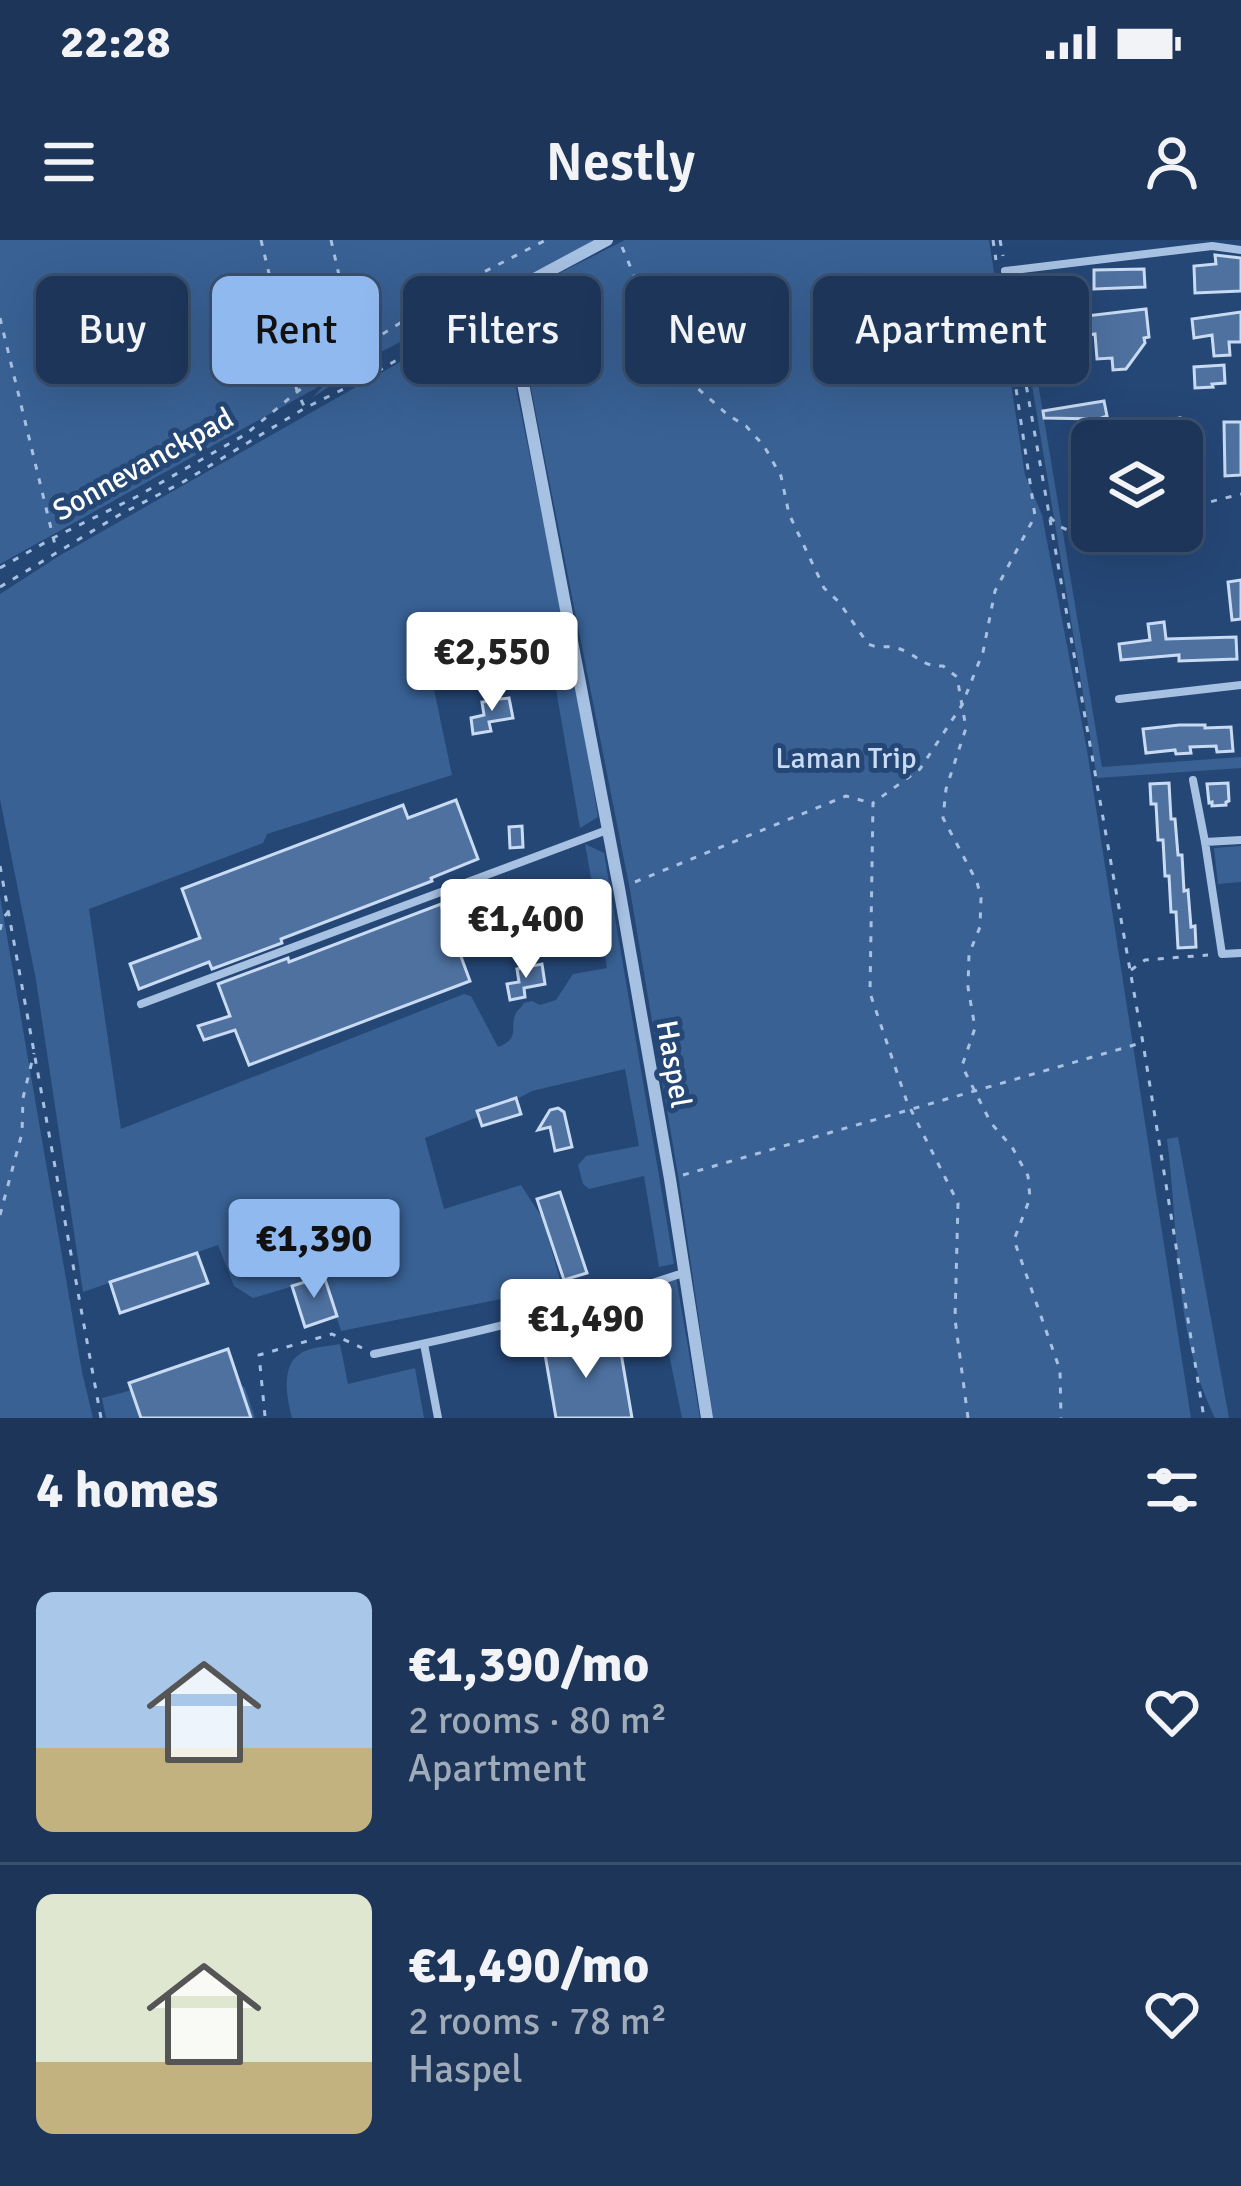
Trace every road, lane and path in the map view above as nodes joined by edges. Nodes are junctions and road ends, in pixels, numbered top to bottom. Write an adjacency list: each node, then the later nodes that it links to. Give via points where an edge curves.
1 (261, 240): 15 (path)
2 (331, 240): 10 (path)
3 (546, 240): 11 (path, Sonnevanckpad)
4 (607, 240): 30 (street, Haspel, via 506,294)
5 (619, 240): 27 (path, via 654,322 681,345 695,386 764,446 824,588 874,648 891,646 950,670)
6 (993, 240): 27 (path, via 1035,516 995,591)
7 (1000, 240): 9 (path)
8 (1241, 250): 9 (lane, via 1212,246)
9 (1005, 271): 19 (path)
10 (339, 276)
11 (476, 276)
12 (0, 318): 21 (path)
13 (307, 384): 15 (path, Sonnevanckpad)
14 (354, 384): 16 (path, Sonnevanckpad)
15 (297, 392): 16 (path); 21 (path, Sonnevanckpad, via 246,434)
16 (305, 408): 22 (path, Sonnevanckpad)
17 (1241, 494): 18 (path)
18 (1203, 504)
19 (1048, 516): 20 (path); 39 (path)
20 (1071, 532)
21 (53, 538): 22 (path); 23 (path, Sonnevanckpad)
22 (57, 552): 24 (path, Sonnevanckpad)
23 (0, 568)
24 (0, 587)
25 (1241, 685): 26 (lane)
26 (1119, 699)
27 (962, 705): 29 (path, via 920,770); 43 (path, via 966,728 944,818 981,898 969,954 975,1028 962,1066)
28 (1193, 780): 32 (lane)
29 (873, 803): 34 (path, via 846,796); 44 (path, via 870,993)
30 (607, 830): 34 (street, Haspel); 40 (lane)
31 (1241, 840): 32 (lane)
32 (1204, 842): 38 (lane)
33 (0, 866): 35 (path)
34 (619, 888): 45 (street, Haspel)
35 (10, 910): 36 (path); 42 (path)
36 (0, 930)
37 (1241, 952): 38 (lane)
38 (1222, 954): 39 (path, via 1145,961)
39 (1130, 971): 41 (path)
40 (141, 1004)
41 (1143, 1042): 43 (path); 56 (path)
42 (35, 1052): 46 (path); 51 (path)
43 (974, 1091): 44 (path); 55 (path, via 1028,1176 1030,1198 1014,1240 1060,1370)
44 (911, 1109): 45 (path); 54 (path, via 958,1203 955,1319)
45 (670, 1179): 47 (street, Haspel)
46 (0, 1215)
47 (683, 1273): 48 (lane); 53 (street, Haspel)
48 (424, 1344): 49 (lane); 52 (lane)
49 (374, 1354): 50 (path, via 332,1334 259,1355)
50 (265, 1416)
51 (101, 1418)
52 (438, 1418)
53 (707, 1418)
54 (968, 1418)
55 (1061, 1418)
56 (1204, 1418)

